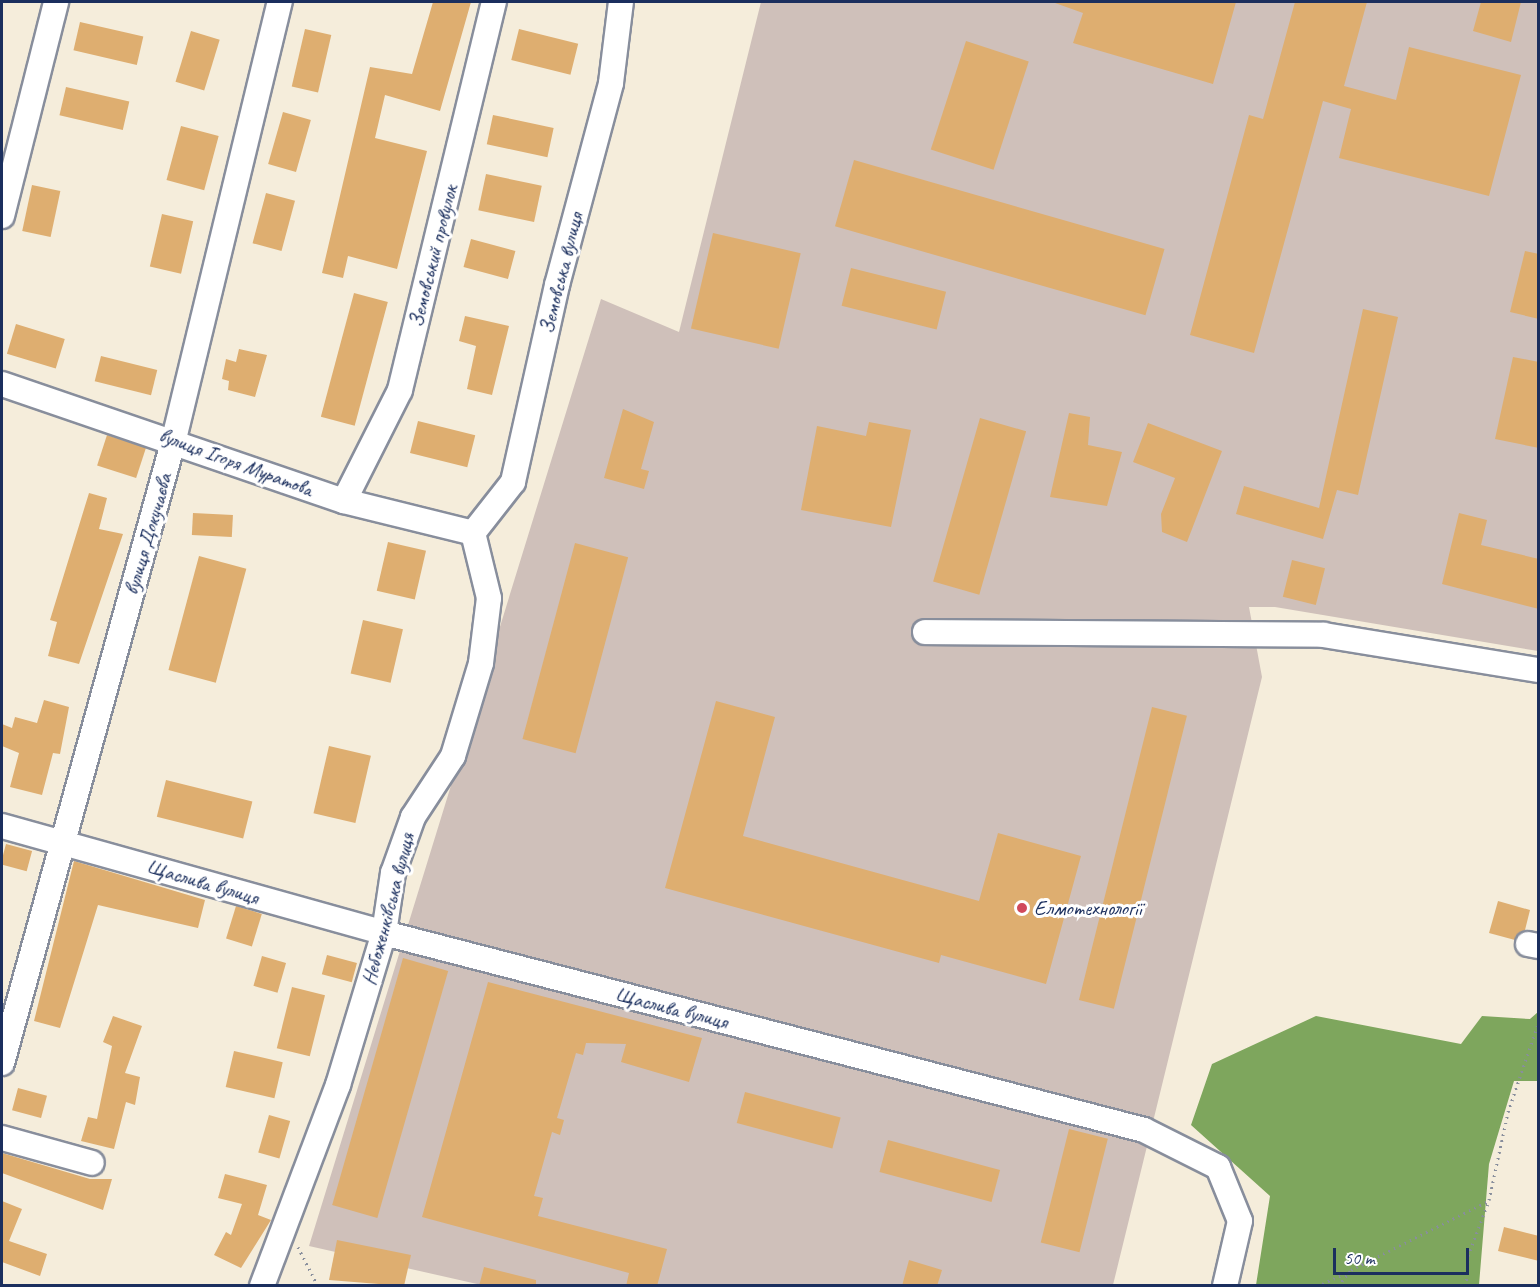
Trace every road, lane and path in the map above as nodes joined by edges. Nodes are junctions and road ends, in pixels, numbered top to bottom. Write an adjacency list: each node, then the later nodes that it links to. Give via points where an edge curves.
1 (56, 2): 5 (street)
2 (280, 2): 7 (street, вулиця Докучаєва)
3 (494, 2): 8 (street, Земовський провулок, via 400,390)
4 (621, 2): 9 (street, Земовська вулиця, via 611,83 557,285 513,482)
5 (2, 216)
6 (2, 384): 7 (street, вулиця Ігоря Муратова)
7 (174, 439): 8 (street, вулиця Ігоря Муратова); 13 (street, вулиця Докучаєва)
8 (344, 501): 9 (street, вулиця Ігоря Муратова)
9 (473, 533): 14 (street, Небоженківська вулиця, via 489,598 481,663 453,756 413,817 393,873)
10 (925, 632): 11 (street, via 1324,635)
11 (1539, 670)
12 (2, 826): 13 (street, Щаслива вулиця)
13 (62, 842): 14 (street, Щаслива вулиця); 15 (street, вулиця Докучаєва)
14 (384, 933): 21 (street, Небоженківська вулиця, via 338,1085); 25 (street, Щаслива вулиця, via 1144,1130 1218,1167 1240,1221)
15 (9, 1009): 17 (street, вулиця Докучаєва)
16 (1539, 1024): 20 (path, via 1508,1112)
17 (2, 1062)
18 (2, 1138): 19 (street)
19 (92, 1163)
20 (1489, 1200): 22 (path); 28 (path, via 1468,1256)
21 (286, 1223): 23 (street, Небоженківська вулиця); 24 (path)
22 (1351, 1270): 26 (path); 27 (path)
23 (262, 1286)
24 (318, 1286)
25 (1225, 1286)
26 (1317, 1286)
27 (1338, 1286)
28 (1466, 1286)

